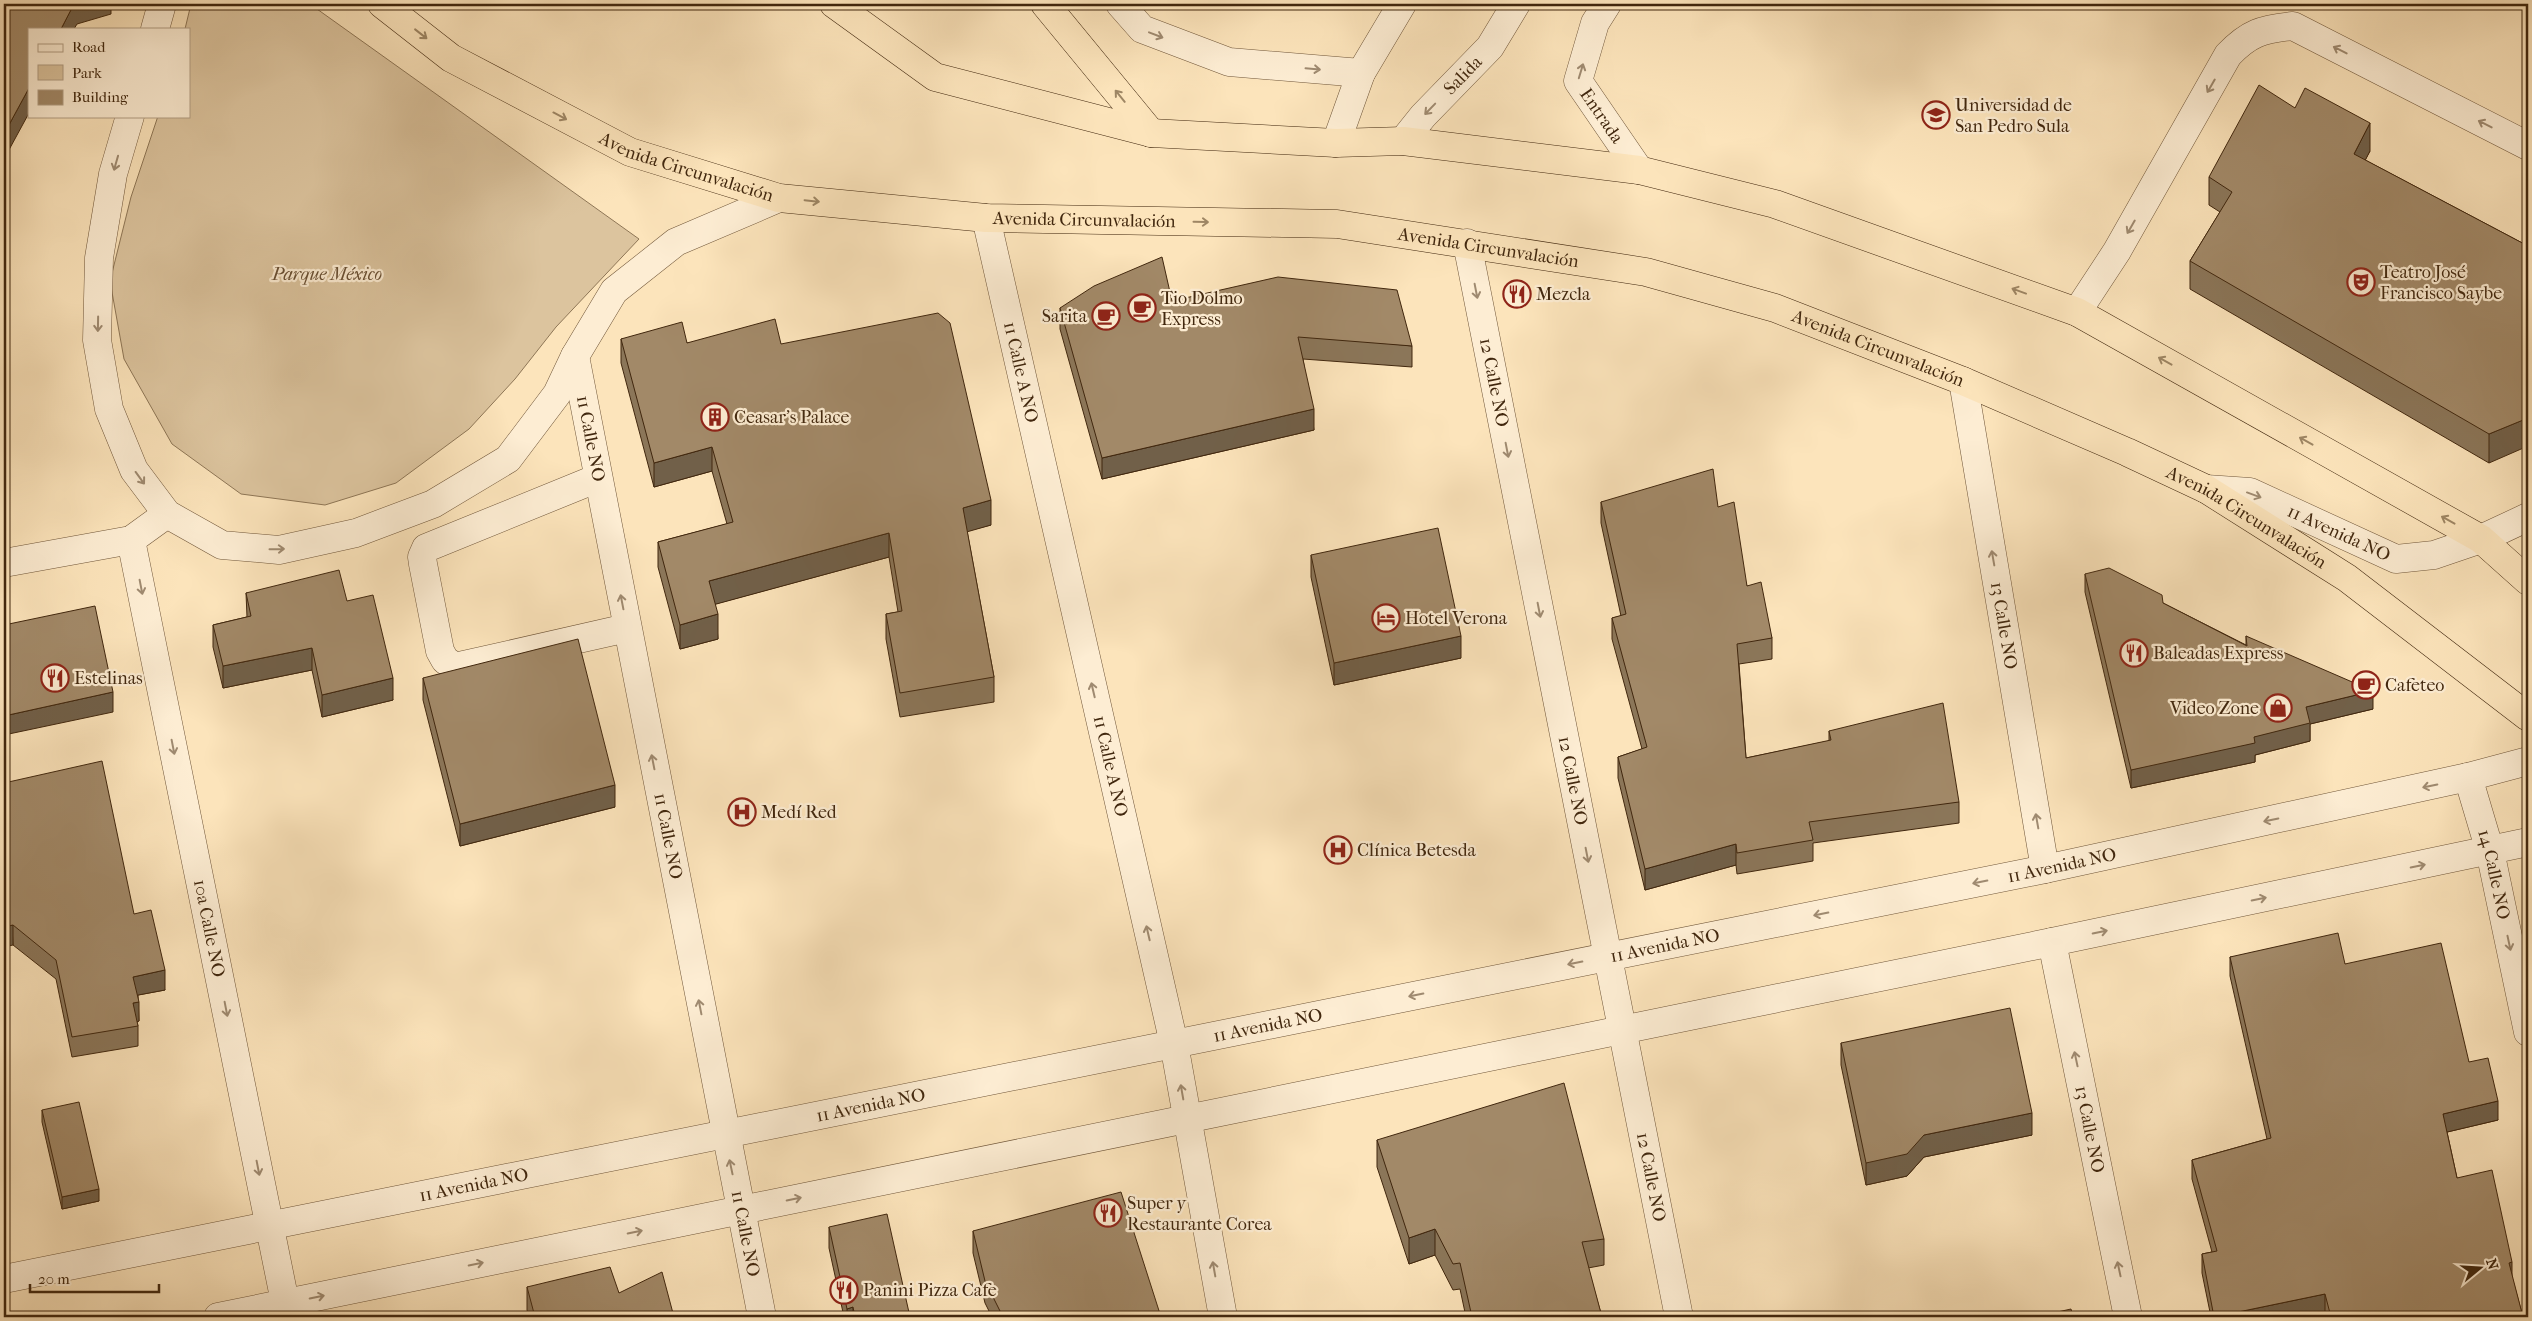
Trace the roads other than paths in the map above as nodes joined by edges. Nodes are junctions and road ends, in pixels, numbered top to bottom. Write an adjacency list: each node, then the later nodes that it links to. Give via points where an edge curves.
1 (162, 4): 9 (street)
2 (382, 4): 17 (highway, Avenida Circunvalación, one-way to 17, via 451,58 630,152)
3 (834, 4): 12 (highway, via 935,77)
4 (1045, 4): 12 (highway, one-way to 4)
5 (1120, 4): 10 (street, one-way to 10, via 1142,29 1229,62)
6 (1402, 4): 10 (street)
7 (1516, 4): 13 (street, Salida, one-way to 13, via 1490,47)
8 (1606, 4): 16 (street, Entrada, one-way to 8, via 1578,81 1595,23)
9 (155, 28)
10 (1361, 73): 14 (street)
11 (129, 118): 25 (street, one-way to 25, via 113,174 98,258 97,340 109,409 134,470)
12 (1151, 133): 14 (highway)
13 (1403, 141): 14 (highway); 16 (highway)
14 (1336, 143)
15 (2528, 146): 20 (street, one-way to 20, via 2292,26 2267,28 2244,38 2228,55 2117,251)
16 (1639, 170): 20 (highway, one-way to 16, via 1774,204)
17 (779, 198): 18 (highway, Avenida Circunvalación, one-way to 18); 21 (street, via 676,242 614,291)
18 (986, 218): 19 (highway, Avenida Circunvalación, one-way to 19, via 1336,224); 42 (street, 11 Calle A NO, one-way to 18)
19 (1467, 243): 22 (highway, Avenida Circunvalación, via 1646,272 1775,308); 39 (street, 12 Calle NO, one-way to 39)
20 (2077, 312): 27 (highway, one-way to 20)
21 (575, 356): 23 (street, 11 Calle NO); 25 (street, one-way to 21, via 222,545 279,550 356,533 433,504 508,460 557,394)
22 (1963, 381): 24 (highway, Avenida Circunvalación); 37 (street, 13 Calle NO, one-way to 22)
23 (598, 478): 31 (street, 11 Calle NO, one-way to 23); 31 (street, via 426,548 423,564 440,651 445,660 455,666)
24 (2206, 489): 27 (street, 11 Avenida NO, one-way to 27, via 2250,492 2396,559 2434,555); 32 (highway, Avenida Circunvalación, via 2347,578)
25 (167, 514): 28 (street)
26 (2528, 517): 27 (street, 11 Avenida NO)
27 (2481, 539): 30 (highway)
28 (131, 540): 29 (street); 46 (street, 10a Calle NO, one-way to 46)
29 (4, 563)
30 (2528, 581)
31 (627, 628): 44 (street, 11 Calle NO, one-way to 31)
32 (2528, 718)
33 (2528, 762): 34 (street, 11 Avenida NO)
34 (2468, 777): 36 (street, 14 Calle NO); 37 (street, 11 Avenida NO, one-way to 37)
35 (2528, 842): 36 (street)
36 (2490, 851): 38 (street, one-way to 36); 41 (street, 14 Calle NO, one-way to 41)
37 (2045, 870): 39 (street, 11 Avenida NO, one-way to 39)
38 (2052, 942): 40 (street); 53 (street, 13 Calle NO, one-way to 38)
39 (1607, 957): 40 (street, 12 Calle NO); 42 (street, 11 Avenida NO, one-way to 42)
40 (1622, 1030): 43 (street); 52 (street, 12 Calle NO)
41 (2528, 1032)
42 (1174, 1044): 43 (street, 11 Calle A NO, one-way to 42); 44 (street, 11 Avenida NO)
43 (1187, 1119): 45 (street, one-way to 43); 51 (street, 11 Calle A NO, one-way to 43)
44 (725, 1134): 45 (street, 11 Calle NO, one-way to 44); 46 (street, 11 Avenida NO)
45 (740, 1210): 48 (street, one-way to 45); 50 (street, 11 Calle NO)
46 (269, 1226): 47 (street, 11 Avenida NO); 48 (street, 10a Calle NO)
47 (4, 1279)
48 (286, 1310): 49 (street)
49 (218, 1317)
50 (762, 1317)
51 (1223, 1317)
52 (1679, 1317)
53 (2128, 1317)

